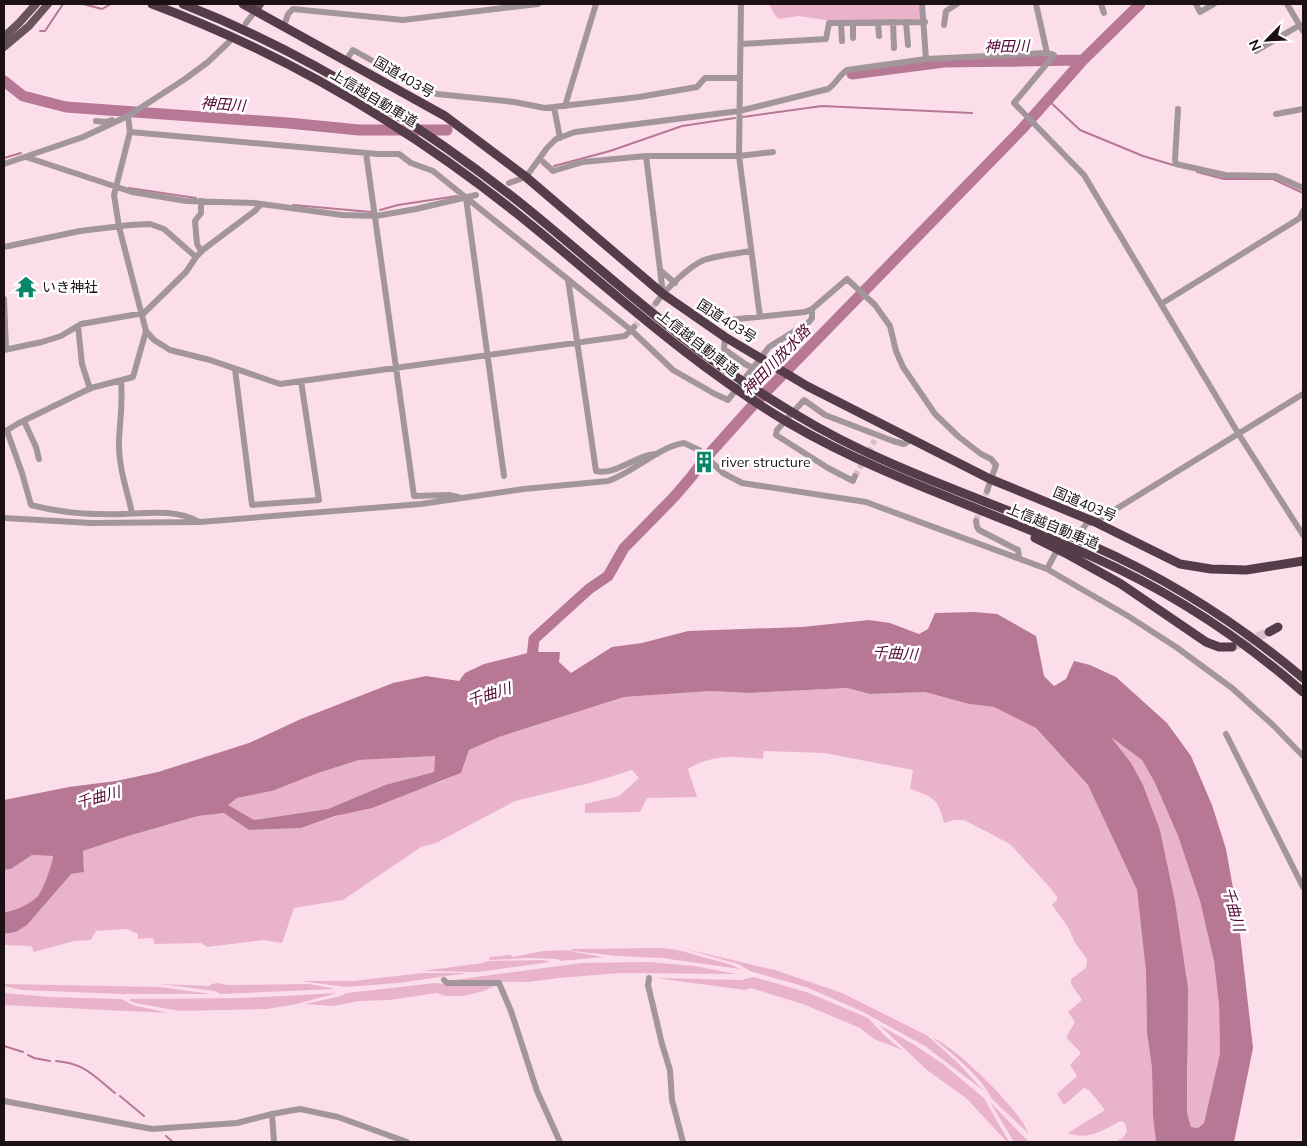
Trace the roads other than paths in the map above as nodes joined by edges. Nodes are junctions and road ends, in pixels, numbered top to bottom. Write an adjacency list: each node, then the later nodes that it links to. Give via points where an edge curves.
1 (36, 4): 29 (main road)
2 (48, 4): 35 (main road)
3 (152, 4): 110 (highway, 上信越自動車道, via 268,53 385,119 514,212 676,346 730,386 790,424 854,458)
4 (184, 4): 124 (highway, 上信越自動車道, via 315,66 439,142 682,337 737,378 799,417 890,463 1124,560)
5 (243, 4): 16 (highway, 国道403号)
6 (538, 4): 26 (street, via 402,20 293,9)
7 (596, 4): 42 (street)
8 (741, 4): 33 (street)
9 (922, 4): 20 (street)
10 (956, 4): 25 (street, via 947,9)
11 (1036, 4): 38 (street)
12 (1101, 4): 17 (street)
13 (1196, 4): 14 (street, via 1200,12)
14 (1214, 4)
15 (1287, 4): 27 (street)
16 (258, 7): 21 (street); 26 (highway, 国道403号)
17 (1104, 13)
18 (892, 22): 19 (street); 24 (street); 36 (street)
19 (906, 22): 20 (street); 34 (street)
20 (924, 22): 39 (street)
21 (246, 23)
22 (841, 23): 23 (street); 31 (street); 33 (street, via 829,23 826,38)
23 (852, 23): 24 (street); 30 (street)
24 (878, 23): 28 (street)
25 (944, 25)
26 (284, 26): 40 (highway, 国道403号)
27 (1302, 28): 37 (street)
28 (879, 36)
29 (4, 37)
30 (853, 38)
31 (842, 41)
32 (229, 42): 48 (street, via 186,79)
33 (741, 44): 41 (street)
34 (908, 45)
35 (4, 47)
36 (894, 48)
37 (1256, 51)
38 (1047, 53): 39 (street); 81 (street, via 1054,55 1014,103 1084,175)
39 (926, 59): 46 (street, via 847,70 828,89)
40 (346, 60): 43 (street, via 353,50 437,94); 59 (highway, 国道403号, via 445,116)
41 (740, 78): 42 (street, via 705,78 697,87); 46 (street)
42 (565, 106): 43 (street)
43 (554, 107): 51 (street)
44 (1303, 109): 47 (street)
45 (1178, 110): 62 (street, via 1176,164 1225,175 1276,176)
46 (739, 111): 51 (street, via 575,132); 55 (street)
47 (1276, 114)
48 (128, 116): 49 (street, via 106,122); 50 (street); 56 (street)
49 (96, 121)
50 (130, 132): 53 (street); 61 (street)
51 (560, 138): 57 (street, via 547,148)
52 (773, 152): 55 (street)
53 (366, 153): 64 (street, via 399,154 411,163 433,171); 68 (street)
54 (646, 156): 55 (street); 57 (street, via 583,162 553,171); 75 (street)
55 (739, 156): 72 (street)
56 (26, 158): 58 (street); 61 (street)
57 (540, 159): 59 (street)
58 (4, 164)
59 (526, 177): 60 (street); 78 (highway, 国道403号)
60 (509, 183)
61 (116, 188): 65 (street); 70 (street, via 114,195)
62 (1303, 188)
63 (476, 194): 64 (street)
64 (466, 198): 68 (street); 76 (street); 92 (street)
65 (201, 201): 66 (street); 73 (street, via 201,213 194,221)
66 (260, 205): 68 (street); 73 (street)
67 (1303, 211): 69 (street)
68 (376, 216): 94 (street)
69 (1301, 220): 81 (street)
70 (119, 227): 71 (street); 74 (street, via 130,224 157,226 174,236); 83 (street)
71 (4, 246)
72 (751, 251): 77 (street, via 702,261); 84 (street)
73 (201, 252): 74 (street)
74 (196, 257): 83 (street, via 186,272)
75 (660, 270): 77 (street); 78 (street)
76 (568, 280): 87 (street); 90 (street)
77 (675, 283): 78 (street)
78 (663, 294): 80 (street); 89 (highway, 国道403号)
79 (4, 299): 91 (street)
80 (656, 303)
81 (1161, 304): 103 (street)
82 (812, 309): 84 (street); 93 (street, via 809,322 769,347); 109 (street, via 847,279 890,326 896,351 907,373 935,414 996,465)
83 (142, 315): 86 (street); 88 (street)
84 (760, 317): 85 (street)
85 (719, 322)
86 (78, 326): 91 (street, via 42,342); 99 (street, via 82,364)
87 (632, 328): 90 (street, via 625,336); 95 (street, via 673,370 728,400)
88 (146, 331): 96 (street, via 170,350); 97 (street, via 133,377)
89 (725, 338): 93 (highway, 国道403号); 95 (street, via 724,349)
90 (578, 342): 92 (street); 105 (street, via 596,471 610,471 648,454)
91 (5, 349)
92 (487, 355): 94 (street); 107 (street)
93 (764, 361): 95 (street); 104 (highway, 国道403号)
94 (396, 367): 98 (street); 112 (street, via 414,496)
95 (753, 368)
96 (236, 369): 98 (street, via 280,384); 98 (street, via 252,505 319,500)
97 (121, 380): 99 (street); 113 (street, via 120,458)
98 (301, 381)
99 (90, 389): 101 (street)
100 (1303, 394): 103 (street)
101 (24, 421): 102 (street); 106 (street)
102 (5, 432): 113 (street, via 31,505 56,512)
103 (1238, 432): 117 (street); 119 (street)
104 (911, 440): 108 (street, via 904,444 876,437 824,415 804,400 776,430 776,435 852,481); 109 (highway, 国道403号)
105 (659, 454): 112 (street, via 608,481); 121 (street, via 684,443 699,450 723,473 742,483 866,502)
106 (40, 459)
107 (504, 476)
108 (855, 476)
109 (990, 479): 111 (street); 117 (highway, 国道403号)
110 (921, 487): 127 (highway, via 1076,559 1121,584 1206,642); 130 (highway, 上信越自動車道, via 1063,544 1140,580 1232,636)
111 (987, 491)
112 (464, 498): 116 (street, via 393,507)
113 (132, 513): 116 (street, via 190,517)
114 (4, 518): 116 (street, via 91,523)
115 (976, 521): 121 (street, via 979,530 1018,550)
116 (200, 522)
117 (1096, 522): 118 (street, via 1087,522); 122 (highway, 国道403号, via 1180,564 1246,570)
118 (1081, 531)
119 (1303, 535)
120 (1055, 554): 123 (street)
121 (1019, 557): 123 (street)
122 (1303, 561)
123 (1047, 569): 132 (street, via 1176,647 1232,688)
124 (1235, 626): 128 (highway); 129 (highway, 上信越自動車道)
125 (1278, 627): 126 (highway)
126 (1268, 632)
127 (1232, 647)
128 (1303, 672)
129 (1303, 678)
130 (1303, 692)
131 (1226, 734): 133 (street)
132 (1303, 756)
133 (1303, 887)
134 (649, 978): 141 (street)
135 (444, 980): 140 (street, via 447,983 499,983 537,1091)
136 (4, 1101): 137 (street, via 152,1129 237,1123)
137 (272, 1114): 138 (street); 139 (street, via 300,1109 338,1117)
138 (274, 1142)
139 (407, 1142)
140 (560, 1142)
141 (683, 1142)

